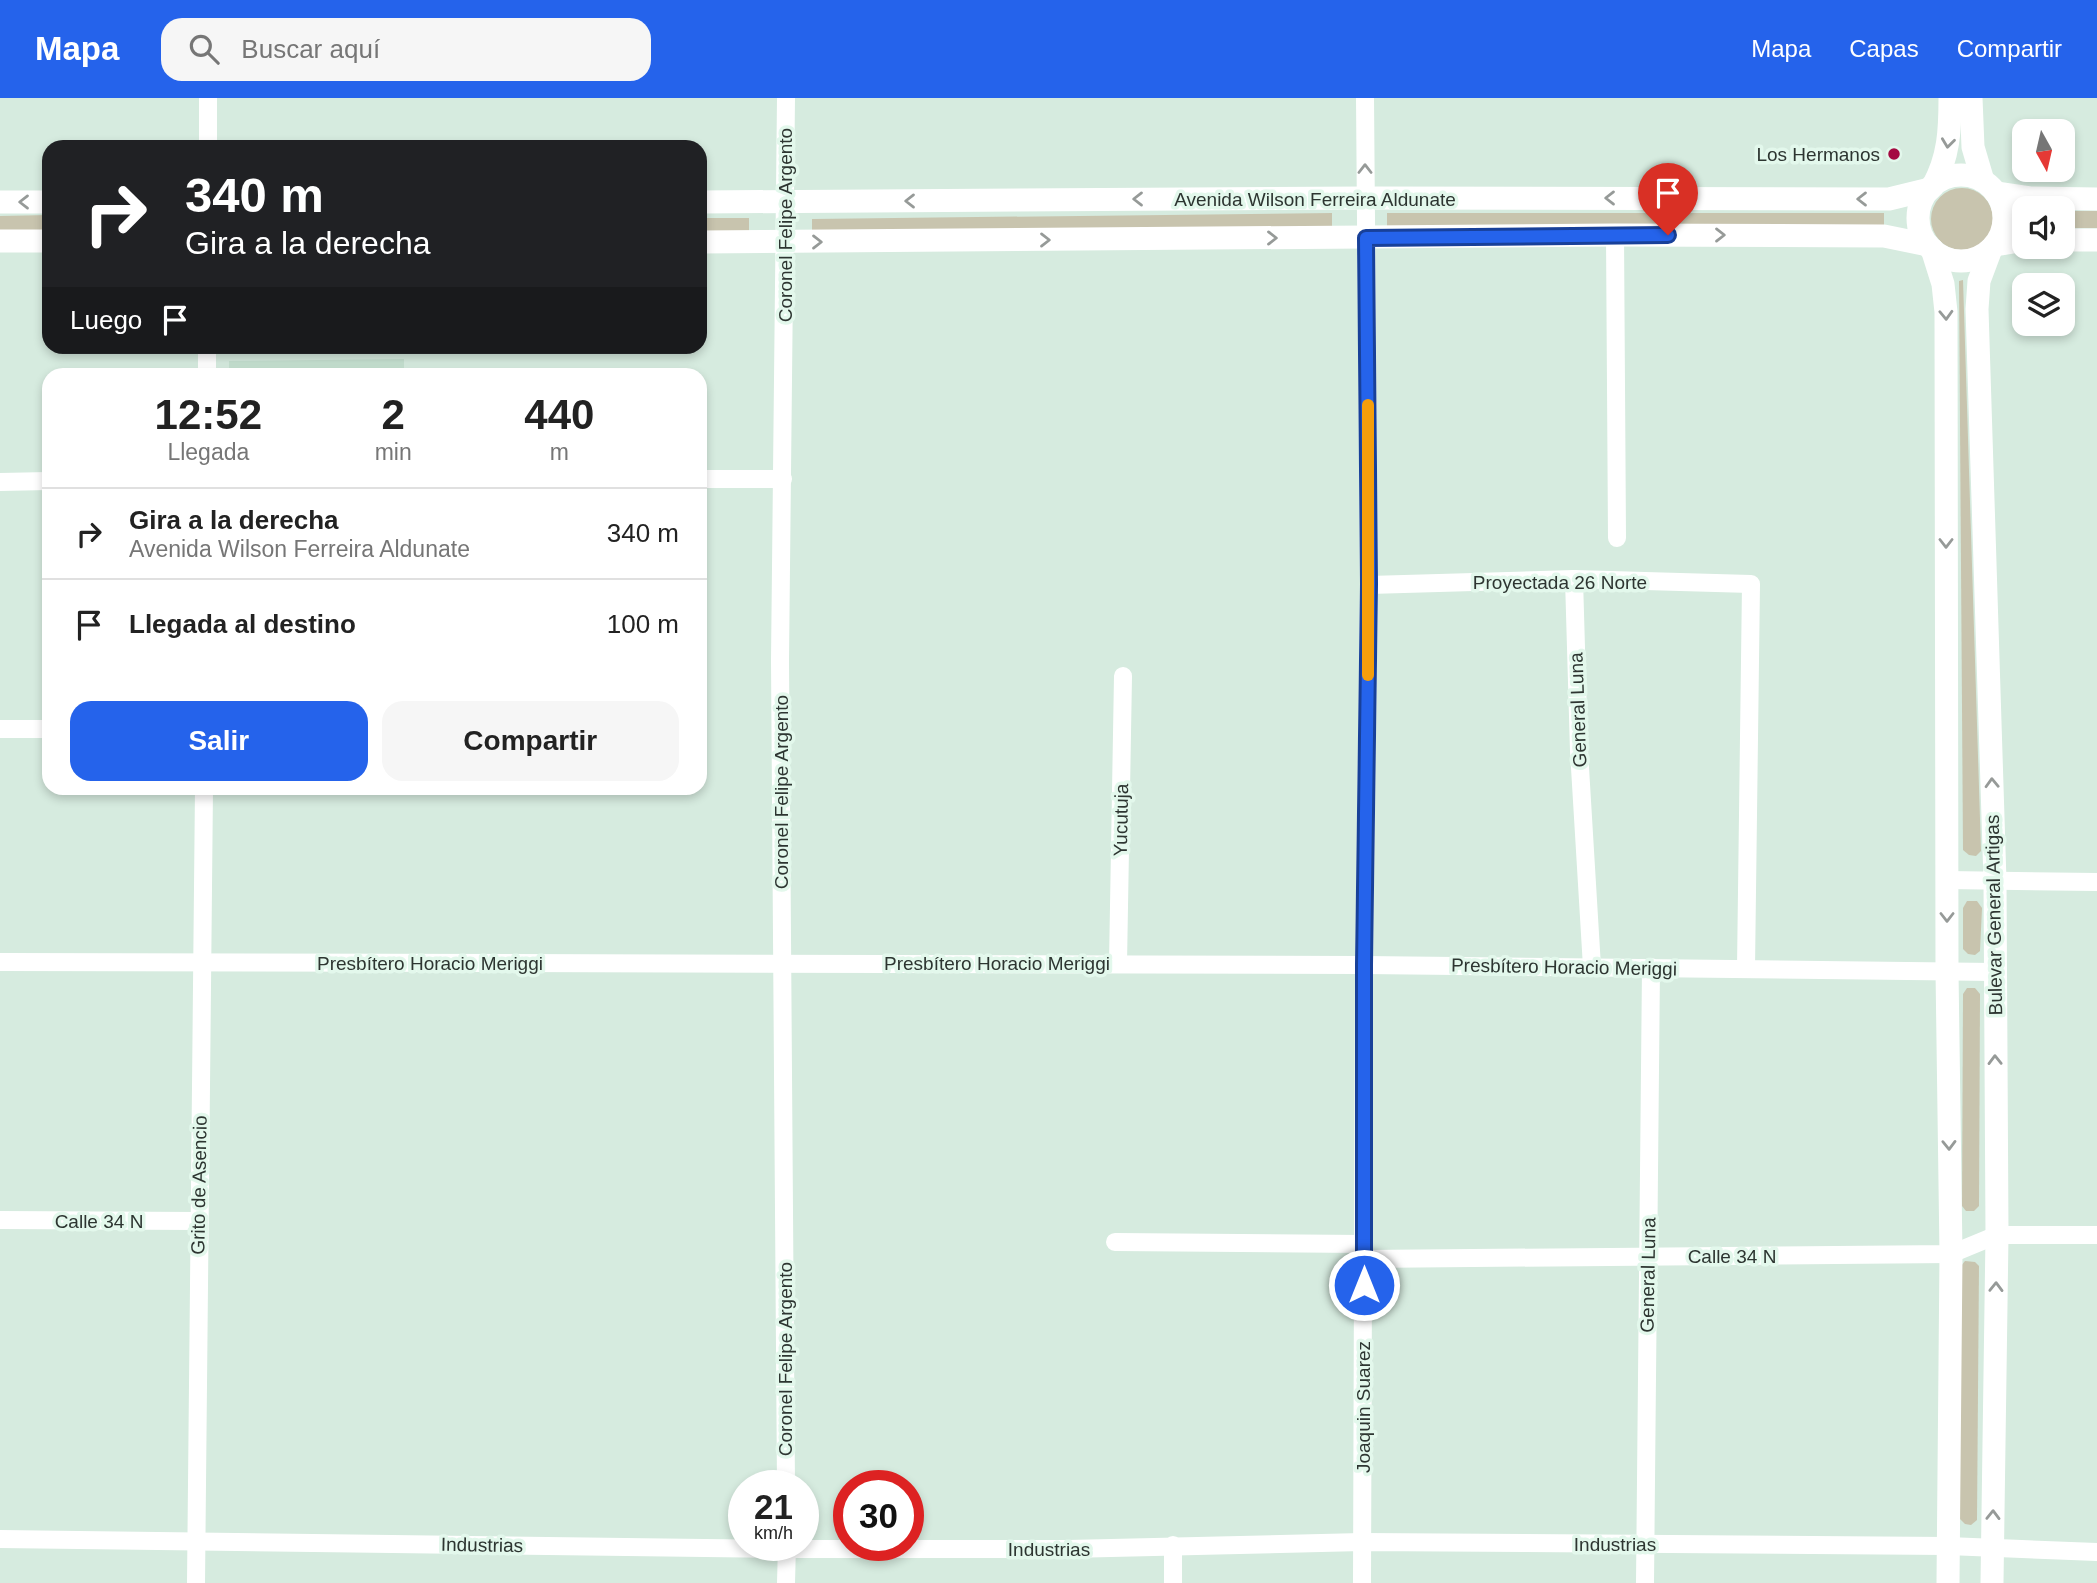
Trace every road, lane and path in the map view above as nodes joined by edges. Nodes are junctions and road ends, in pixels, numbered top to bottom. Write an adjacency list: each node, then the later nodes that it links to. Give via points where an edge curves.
1 (208, 98): 6 (street)
2 (786, 98): 14 (street, Coronel Felipe Argento)
3 (1365, 98): 9 (street, Joaquin Suarez, one-way to 3)
4 (1950, 98): 8 (street, one-way to 8, via 1948,151)
5 (1971, 98): 7 (street, via 1973,147)
6 (208, 140)
7 (1989, 187): 8 (street, via 1962,175); 10 (street, via 2030,198); 25 (street, via 2001,203 2004,225)
8 (1931, 188): 9 (street, Avenida Wilson Ferreira Aldunate, one-way to 9, via 1889,199); 24 (street, via 1918,216)
9 (1365, 198): 14 (street, Avenida Wilson Ferreira Aldunate, one-way to 14); 16 (street, Joaquin Suarez)
10 (2097, 199)
11 (0, 202): 12 (street, one-way to 11)
12 (42, 202)
13 (707, 202): 14 (street, Avenida Wilson Ferreira Aldunate)
14 (787, 202): 22 (street, Coronel Felipe Argento)
15 (1615, 235): 16 (street, Avenida Wilson Ferreira Aldunate); 24 (street, Avenida Wilson Ferreira Aldunate, one-way to 24, via 1884,236); 30 (street)
16 (1366, 238): 22 (street, Avenida Wilson Ferreira Aldunate, one-way to 16); 32 (street, Joaquin Suarez)
17 (2075, 240): 18 (street)
18 (2097, 240)
19 (0, 241): 20 (street)
20 (42, 241)
21 (707, 242): 22 (street, Avenida Wilson Ferreira Aldunate)
22 (785, 242): 27 (street, Coronel Felipe Argento)
23 (2012, 243): 25 (street)
24 (1930, 247): 25 (street, via 1955,260 1980,256); 37 (street, one-way to 37, via 1943,285 1946,313)
25 (1993, 247): 38 (street, Bulevar General Artigas, one-way to 25, via 1977,309 1979,281)
26 (707, 479): 27 (street)
27 (783, 479): 42 (street, Coronel Felipe Argento)
28 (42, 481): 29 (street)
29 (0, 482)
30 (1617, 538)
31 (1574, 579): 32 (street, Proyectada 26 Norte); 45 (street, General Luna); 47 (street, Proyectada 26 Norte, via 1751,584)
32 (1369, 584): 44 (street, Joaquin Suarez)
33 (1123, 676): 43 (street, Yucutuja)
34 (0, 729): 35 (street)
35 (42, 729)
36 (204, 795): 41 (street, Grito de Asencio)
37 (1947, 880): 38 (street); 48 (street, one-way to 48)
38 (1995, 881): 39 (street); 49 (street, Bulevar General Artigas)
39 (2097, 882)
40 (0, 962): 41 (street, Presbítero Horacio Meriggi)
41 (203, 962): 42 (street, Presbítero Horacio Meriggi); 51 (street, Grito de Asencio)
42 (782, 962): 43 (street, Presbítero Horacio Meriggi); 58 (street, Coronel Felipe Argento)
43 (1118, 964): 44 (street, Presbítero Horacio Meriggi)
44 (1364, 965): 45 (street, Presbítero Horacio Meriggi); 55 (street, Joaquin Suarez)
45 (1592, 967): 46 (street, Presbítero Horacio Meriggi)
46 (1651, 967): 47 (street, Presbítero Horacio Meriggi); 57 (street, General Luna)
47 (1746, 968): 48 (street, Presbítero Horacio Meriggi)
48 (1947, 971): 49 (street, Presbítero Horacio Meriggi); 56 (street, one-way to 56)
49 (1994, 972): 53 (street, Bulevar General Artigas, one-way to 49)
50 (0, 1220): 51 (street, Calle 34 N)
51 (198, 1221): 60 (street, Grito de Asencio)
52 (2097, 1235): 53 (street, Calle 34 N)
53 (1997, 1236): 56 (street, Calle 34 N); 67 (street, Bulevar General Artigas, one-way to 53)
54 (1115, 1242): 55 (street, Calle 34 N)
55 (1364, 1252): 57 (street, Calle 34 N); 61 (street, Joaquin Suarez)
56 (1951, 1254): 57 (street, Calle 34 N); 65 (street)
57 (1648, 1257): 62 (street, General Luna)
58 (786, 1470)
59 (0, 1539): 60 (street, Industrias)
60 (196, 1541): 64 (street, Industrias); 70 (street, Grito de Asencio)
61 (1362, 1542): 62 (street, Industrias); 63 (street, Industrias); 73 (street, Joaquin Suarez)
62 (1645, 1544): 65 (street, Industrias); 74 (street, General Luna)
63 (1173, 1545): 66 (street, Industrias); 72 (street)
64 (728, 1546)
65 (1948, 1546): 67 (street, Industrias); 75 (street)
66 (819, 1547)
67 (1993, 1549): 68 (street, Industrias); 76 (street, Bulevar General Artigas)
68 (2097, 1552)
69 (787, 1561): 71 (street)
70 (196, 1583)
71 (786, 1583)
72 (1173, 1583)
73 (1362, 1583)
74 (1645, 1583)
75 (1948, 1583)
76 (1992, 1583)

